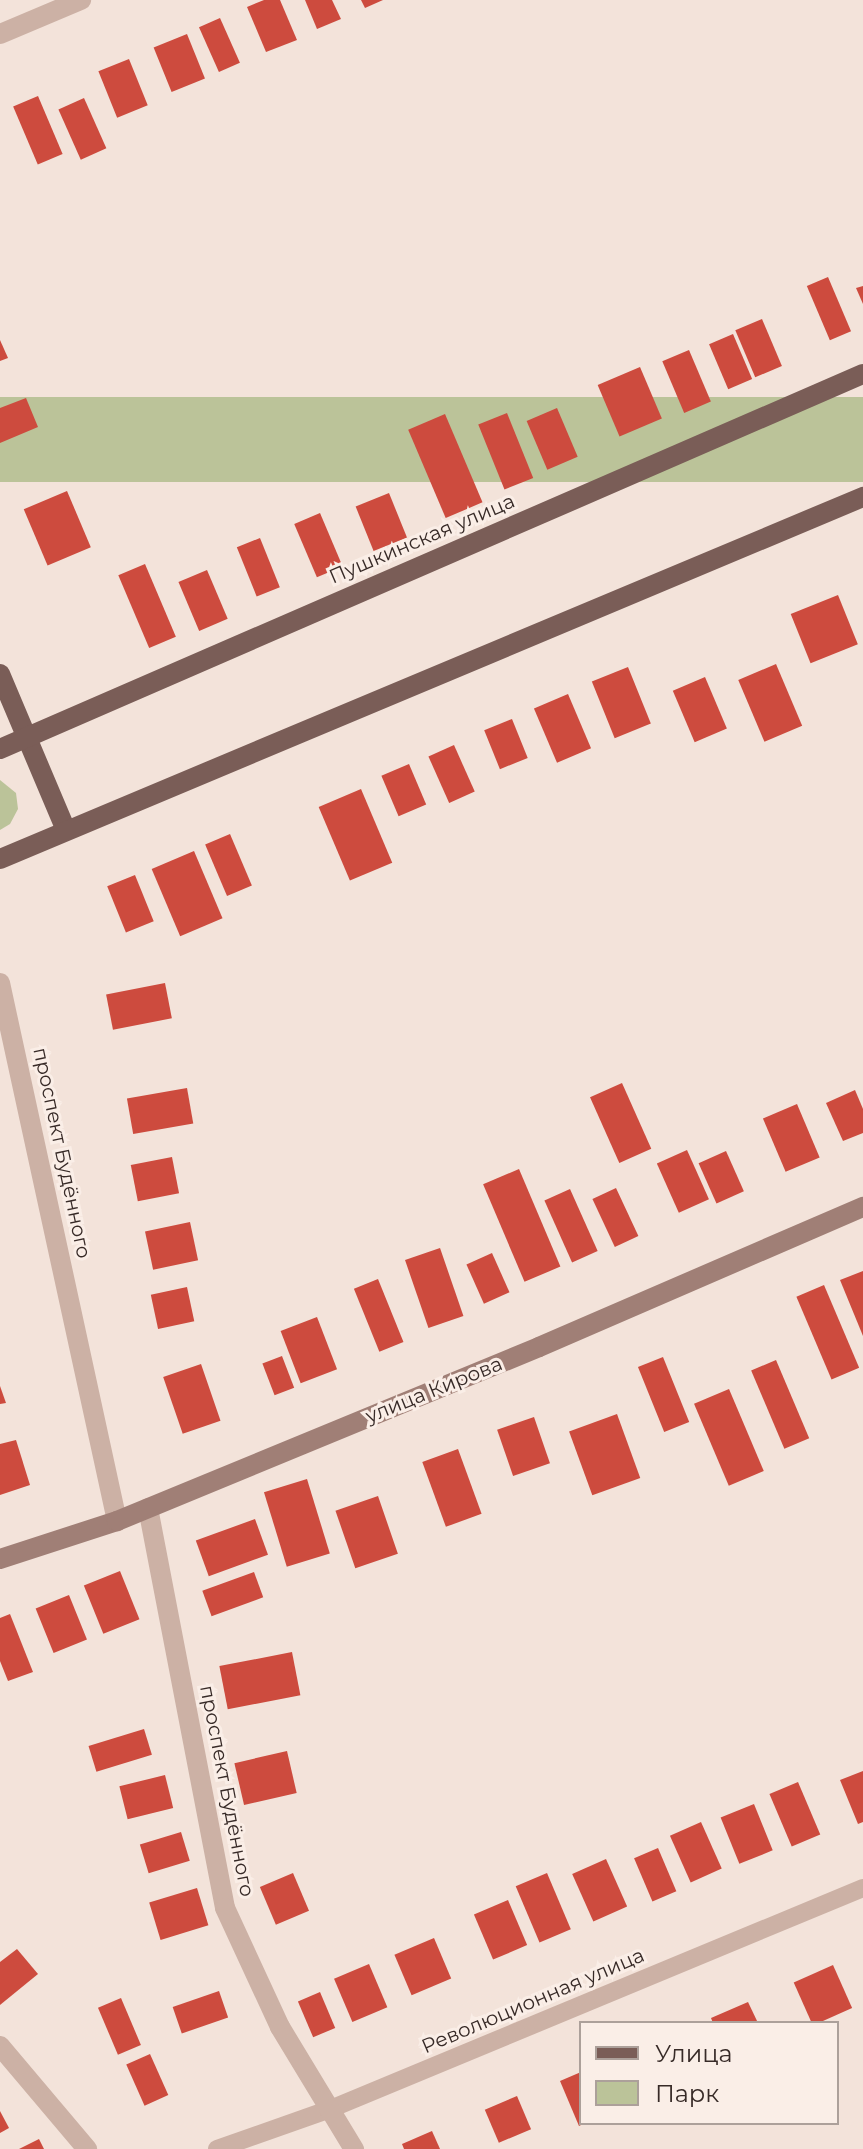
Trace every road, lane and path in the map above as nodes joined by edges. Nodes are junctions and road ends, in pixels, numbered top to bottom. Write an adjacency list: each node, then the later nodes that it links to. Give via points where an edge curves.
1 (81, 0): 2 (street)
2 (0, 34)
3 (863, 374): 6 (main road, Пушкинская улица)
4 (863, 497): 8 (main road)
5 (0, 674): 6 (main road)
6 (29, 736): 7 (main road, Пушкинская улица); 8 (main road)
7 (0, 749)
8 (66, 830): 9 (main road)
9 (0, 859)
10 (0, 983): 13 (street, проспект Будённого)
11 (863, 1207): 12 (street, улица Кирова)
12 (148, 1508): 13 (street, улица Кирова); 17 (street, проспект Будённого, via 225,1908 280,2027)
13 (117, 1521): 14 (street, улица Кирова)
14 (0, 1559)
15 (863, 1888): 17 (lane, Революционная улица)
16 (0, 2046): 18 (street)
17 (328, 2110): 19 (lane, Революционная улица); 20 (street, проспект Будённого)
18 (87, 2149)
19 (217, 2149)
20 (354, 2149)

